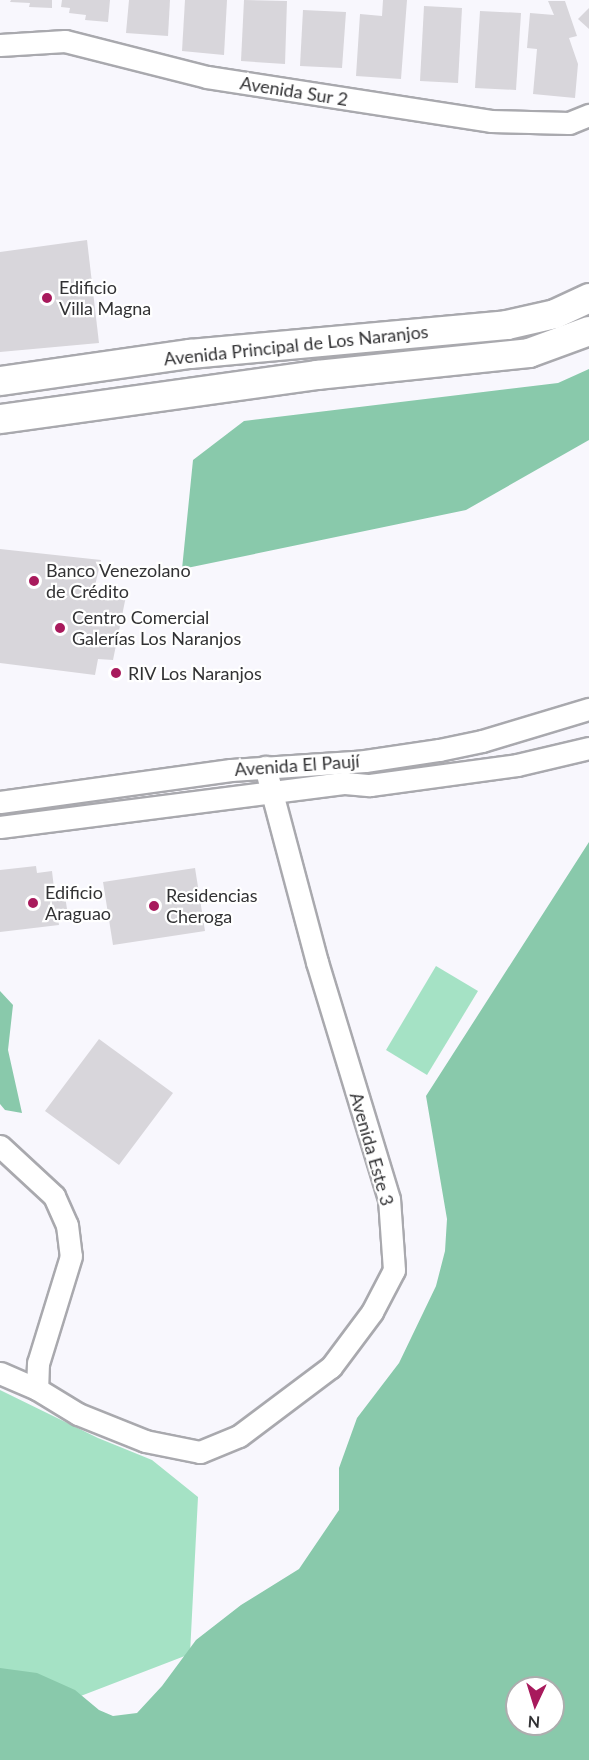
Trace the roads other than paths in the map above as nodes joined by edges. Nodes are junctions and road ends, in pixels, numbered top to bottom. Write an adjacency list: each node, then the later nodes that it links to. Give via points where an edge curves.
1 (0, 45): 2 (street, Avenida Sur 2, via 65,41 207,77 491,121 569,123)
2 (589, 115)
3 (589, 298): 5 (main road, Avenida Principal de Los Naranjos, via 555,314 507,325 190,354)
4 (589, 331): 6 (main road, Avenida Principal de Los Naranjos, via 529,353 317,375)
5 (0, 381)
6 (0, 419)
7 (589, 709): 9 (street, Avenida El Paují, via 439,750)
8 (589, 748): 10 (street, Avenida El Paují, via 517,765 370,785 345,783)
9 (265, 767): 10 (street, Avenida Este 3); 11 (street, Avenida El Paují)
10 (270, 793): 12 (street, Avenida El Paují); 15 (street, Avenida Este 3, via 389,1199 394,1270 372,1312 331,1367 239,1436 200,1452 145,1441 78,1414)
11 (0, 802)
12 (0, 827)
13 (0, 1146): 15 (street, via 54,1196 67,1225 71,1256 38,1363)
14 (0, 1373): 15 (street, Avenida Este 3)
15 (37, 1389)

